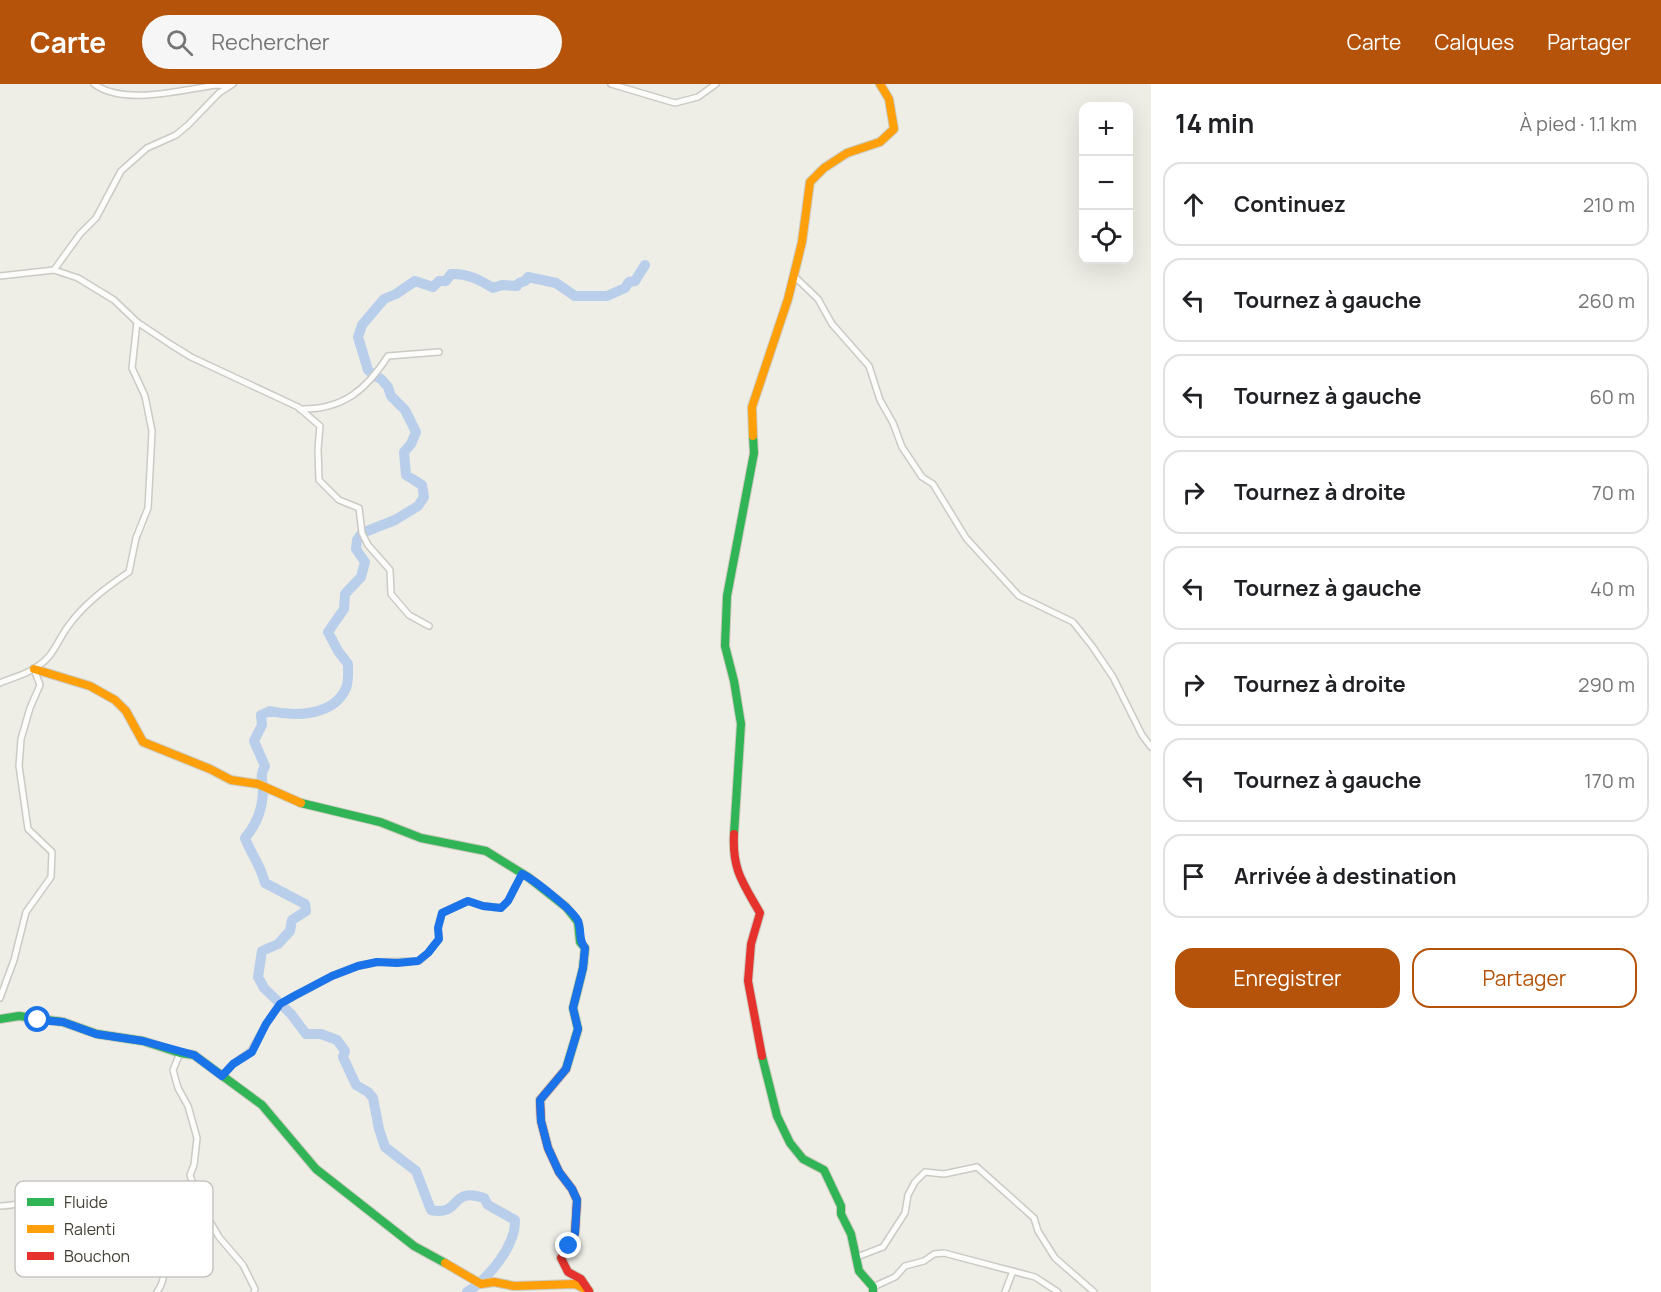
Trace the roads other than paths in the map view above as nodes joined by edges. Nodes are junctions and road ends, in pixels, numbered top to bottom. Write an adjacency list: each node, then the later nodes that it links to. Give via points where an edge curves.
1 (94, 84): 5 (street, via 103,90 136,96)
2 (611, 84): 3 (street, via 675,103 698,97)
3 (716, 84)
4 (880, 84): 8 (street, via 891,107 894,129 880,142 847,153 810,182)
5 (231, 85): 6 (street, via 176,135 147,148 121,171 96,218)
6 (54, 270): 7 (street); 9 (street, via 78,278 114,300)
7 (0, 276)
8 (794, 276): 15 (street, via 818,299 832,324 869,366 902,447 922,477 933,484 966,538 1019,596 1073,622 1113,677); 25 (street, via 752,407 753,453 727,596 725,646 741,724 733,848 737,873 760,913 751,944 748,981 777,1116 803,1159 824,1170 841,1206)
9 (137, 322): 11 (street, via 191,357); 13 (street, via 132,368 145,396 152,431 148,508 129,572 81,610 54,651)
10 (439, 352): 11 (street, via 388,356 364,388 336,404)
11 (299, 408): 12 (street, via 320,426 319,480 339,500 359,508 362,533 390,570 391,594 409,615)
12 (429, 626)
13 (34, 669): 14 (street); 16 (street, via 90,686 115,700 126,711 143,742 231,780 258,784 298,802 380,822 421,838 486,851); 17 (street, via 39,685 21,739 19,766 28,829 52,852 51,877 26,912)
14 (0, 683)
15 (1151, 747)
16 (522, 874): 20 (street, via 501,908 468,901 442,913 439,939 418,961 358,966 280,1004 252,1052); 31 (street, via 566,907 578,922 580,942 585,948 573,1008 578,1029 566,1069 540,1100 548,1148 577,1200 575,1233 561,1258 568,1272 581,1279)
17 (0, 998)
18 (0, 1019): 19 (street, via 19,1016 63,1022 96,1034 143,1041)
19 (180, 1053): 20 (street, via 194,1055); 21 (street, via 172,1070 197,1138)
20 (222, 1076): 31 (street, via 262,1106 316,1169 414,1246 481,1284 575,1284)
21 (192, 1181)
22 (15, 1205): 23 (street)
23 (0, 1206)
24 (213, 1227): 30 (street, via 243,1265)
25 (857, 1257): 28 (street); 34 (street, via 884,1247 905,1213 915,1182 925,1172 944,1174 977,1167 1034,1218 1055,1258)
26 (1013, 1271): 28 (street, via 944,1253 905,1266); 32 (street); 33 (street, via 1035,1277)
27 (164, 1277): 29 (street)
28 (873, 1290)
29 (157, 1292)
30 (254, 1292)
31 (589, 1292)
32 (1005, 1292)
33 (1058, 1292)
34 (1094, 1292)

